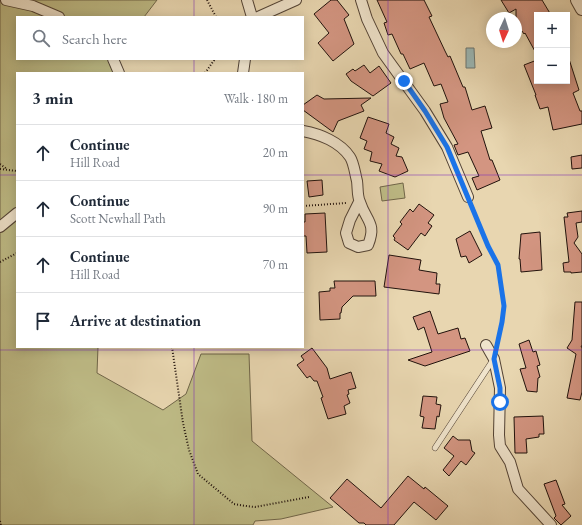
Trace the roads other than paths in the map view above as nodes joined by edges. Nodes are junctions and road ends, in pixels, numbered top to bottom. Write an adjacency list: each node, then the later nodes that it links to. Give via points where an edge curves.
1 (6, 0): 7 (street, via 33,6)
2 (247, 0): 8 (street)
3 (296, 0): 9 (street)
4 (361, 0): 15 (street, via 383,53 425,111 447,147)
5 (577, 0): 6 (street)
6 (582, 8)
7 (57, 16)
8 (252, 16)
9 (260, 16)
10 (112, 60): 12 (street)
11 (245, 60): 13 (street)
12 (118, 72)
13 (243, 72)
14 (304, 131): 16 (street, via 335,142 350,158)
15 (468, 197)
16 (360, 202)
17 (16, 214): 18 (street)
18 (0, 227)
19 (486, 345): 20 (street)
20 (494, 359): 21 (lane); 22 (street, via 500,388 500,446 510,462 518,489)
21 (434, 448)
22 (551, 525)

